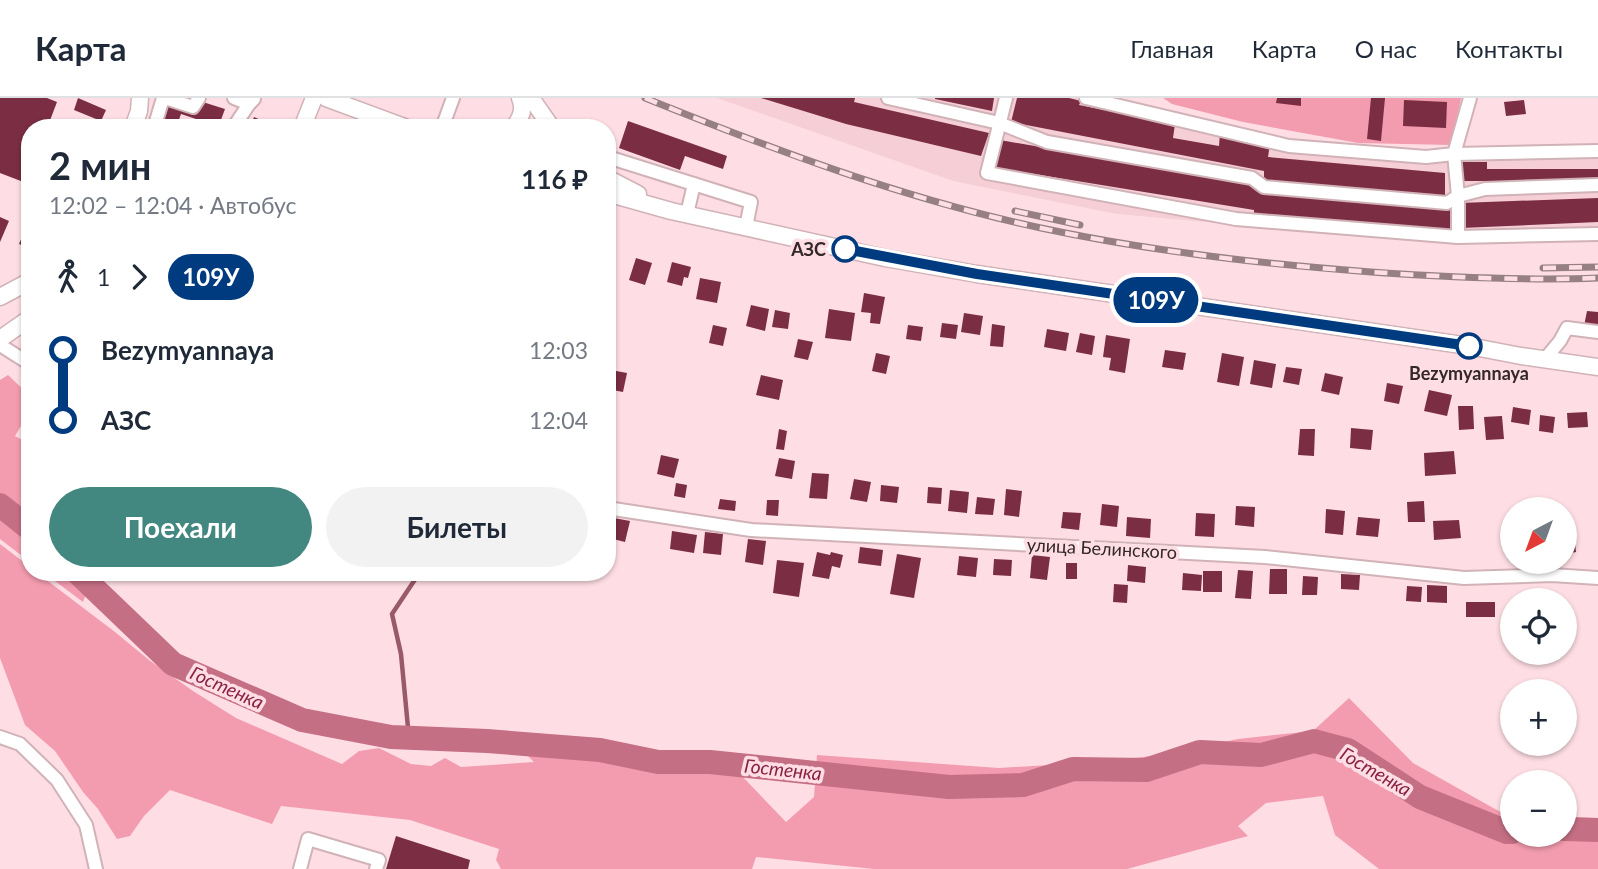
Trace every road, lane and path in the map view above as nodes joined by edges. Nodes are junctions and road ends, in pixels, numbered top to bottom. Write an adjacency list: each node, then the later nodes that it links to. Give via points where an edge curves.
1 (140, 98): 15 (main road)
2 (164, 98): 3 (street, via 193,107); 16 (street)
3 (199, 98)
4 (232, 98): 14 (street)
5 (314, 98): 18 (main road)
6 (326, 98): 19 (main road)
7 (453, 98): 20 (street)
8 (520, 98): 21 (main road)
9 (531, 98): 22 (main road)
10 (888, 98): 23 (street)
11 (1006, 98): 23 (street)
12 (1086, 98): 25 (street, via 1289,146 1426,157)
13 (1470, 98): 25 (street)
14 (252, 101): 17 (street)
15 (136, 119)
16 (158, 119)
17 (239, 119)
18 (306, 119)
19 (383, 119)
20 (445, 119)
21 (520, 119)
22 (546, 119)
23 (999, 123): 31 (street, via 1048,142 1252,178 1264,187 1447,203); 35 (street, via 987,173 1236,219)
24 (1598, 150): 25 (street)
25 (1454, 154): 31 (street)
26 (616, 160): 28 (street)
27 (616, 182): 32 (main road)
28 (694, 184): 32 (street); 33 (street, via 751,202)
29 (1598, 185): 31 (street, via 1485,189)
30 (616, 195): 32 (main road)
31 (1458, 196): 35 (street)
32 (679, 212): 33 (main road)
33 (746, 227): 43 (main road, via 977,274)
34 (1598, 234): 35 (street)
35 (1458, 237)
36 (21, 286): 37 (main road)
37 (0, 297)
38 (21, 324): 40 (main road)
39 (1598, 332): 43 (street, via 1567,328)
40 (0, 339)
41 (0, 345): 42 (street)
42 (21, 359)
43 (1545, 359): 44 (main road)
44 (1598, 367)
45 (616, 509): 46 (street, улица Белинского, via 751,530 1265,556 1464,578)
46 (1598, 578)
47 (0, 737): 48 (street, via 20,744 57,779 86,825)
48 (96, 869)
49 (300, 869): 50 (street, via 308,839 379,860)
50 (376, 869)

